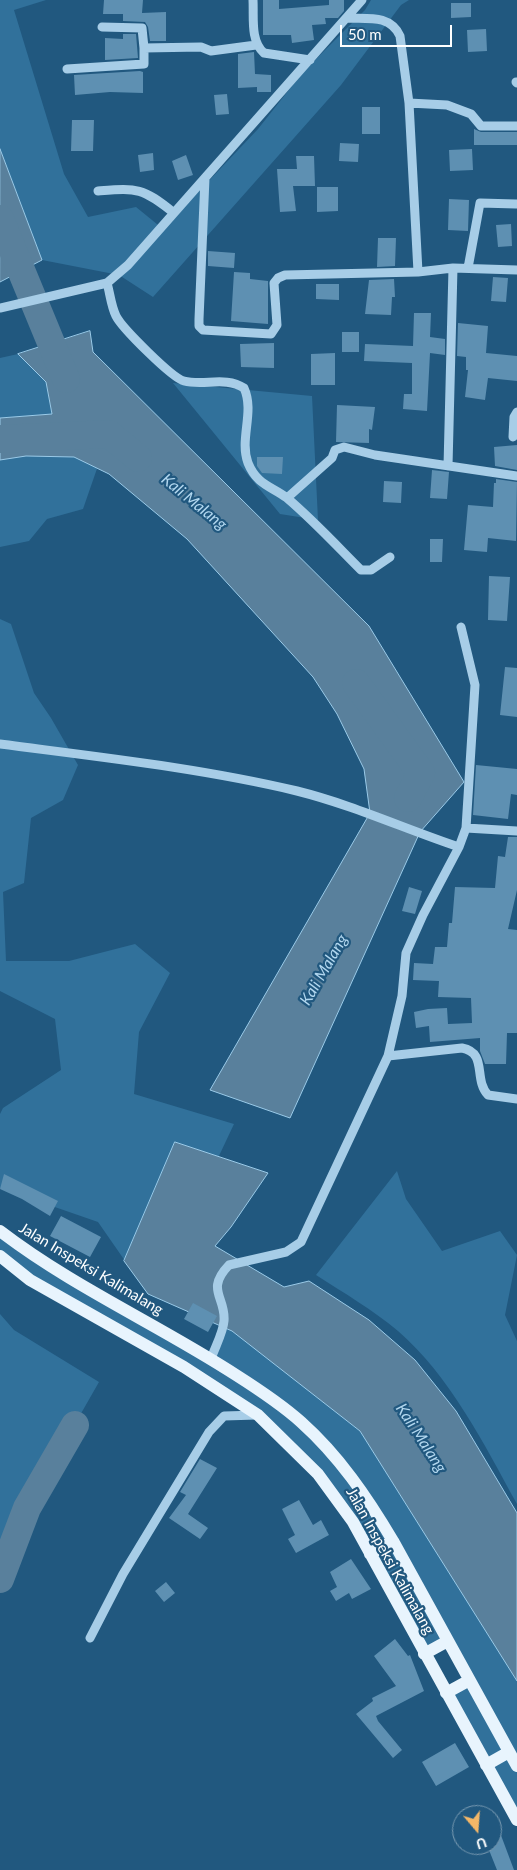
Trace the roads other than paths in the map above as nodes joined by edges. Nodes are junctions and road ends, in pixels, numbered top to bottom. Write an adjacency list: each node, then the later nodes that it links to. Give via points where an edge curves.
1 (253, 0): 5 (street)
2 (362, 0): 3 (street)
3 (346, 18): 7 (street); 9 (street, via 389,21 396,28 402,46)
4 (102, 27): 6 (street, via 142,28)
5 (256, 44): 6 (street, via 211,51 202,47); 7 (street, via 264,53)
6 (144, 48): 8 (street, via 144,64)
7 (310, 60): 11 (street)
8 (67, 69)
9 (408, 103): 10 (street, via 447,105 470,114 481,126); 18 (street)
10 (517, 126)
11 (205, 178): 14 (street); 18 (street, via 199,319 203,330 271,334 277,325 274,283 285,275)
12 (98, 191): 14 (street, via 135,188 152,195)
13 (516, 204): 16 (street, via 480,203)
14 (174, 212): 19 (street, via 128,265)
15 (453, 268): 16 (street); 18 (street); 23 (street)
16 (468, 268): 17 (street)
17 (517, 270)
18 (418, 272)
19 (107, 282): 20 (street); 25 (street, via 118,320 171,375 183,381 229,382 244,388 248,405 248,462 262,483)
20 (0, 308)
21 (517, 412): 22 (street)
22 (513, 437)
23 (448, 466): 24 (street); 25 (street, via 344,447 335,450 332,458)
24 (517, 476)
25 (287, 498): 26 (street, via 361,570 371,570)
26 (390, 557)
27 (461, 627): 29 (street, via 475,685)
28 (0, 744): 31 (street, via 162,765 297,791 352,806)
29 (466, 828): 30 (street); 31 (street)
30 (517, 831)
31 (455, 845): 32 (street, via 406,953 402,996)
32 (388, 1056): 33 (street, via 462,1048 471,1050 476,1055 483,1090 488,1095); 36 (street, via 301,1242 292,1249 271,1256 229,1265 216,1289 224,1320)
33 (517, 1099)
34 (0, 1231): 36 (main road, Jalan Inspeksi Kalimalang, via 45,1263)
35 (0, 1256): 37 (main road, Jalan Inspeksi Kalimalang, via 30,1280 184,1367)
36 (211, 1358): 38 (main road, Jalan Inspeksi Kalimalang, via 300,1421)
37 (258, 1416): 39 (main road, Jalan Inspeksi Kalimalang); 42 (street, via 224,1416 209,1432 123,1574)
38 (353, 1479): 39 (main road); 40 (main road, Jalan Inspeksi Kalimalang)
39 (333, 1491): 41 (main road, Jalan Inspeksi Kalimalang)
40 (393, 1541): 41 (main road); 43 (main road, Jalan Inspeksi Kalimalang)
41 (370, 1554): 44 (main road, Jalan Inspeksi Kalimalang)
42 (90, 1638)
43 (446, 1642): 44 (main road); 45 (main road, Jalan Inspeksi Kalimalang)
44 (424, 1654): 46 (main road, Jalan Inspeksi Kalimalang)
45 (468, 1681): 46 (main road); 47 (main road, Jalan Inspeksi Kalimalang)
46 (446, 1693): 48 (main road, Jalan Inspeksi Kalimalang)
47 (509, 1752): 48 (main road); 49 (main road, Jalan Inspeksi Kalimalang)
48 (486, 1765): 50 (main road, Jalan Inspeksi Kalimalang)
49 (517, 1766)
50 (515, 1812)

